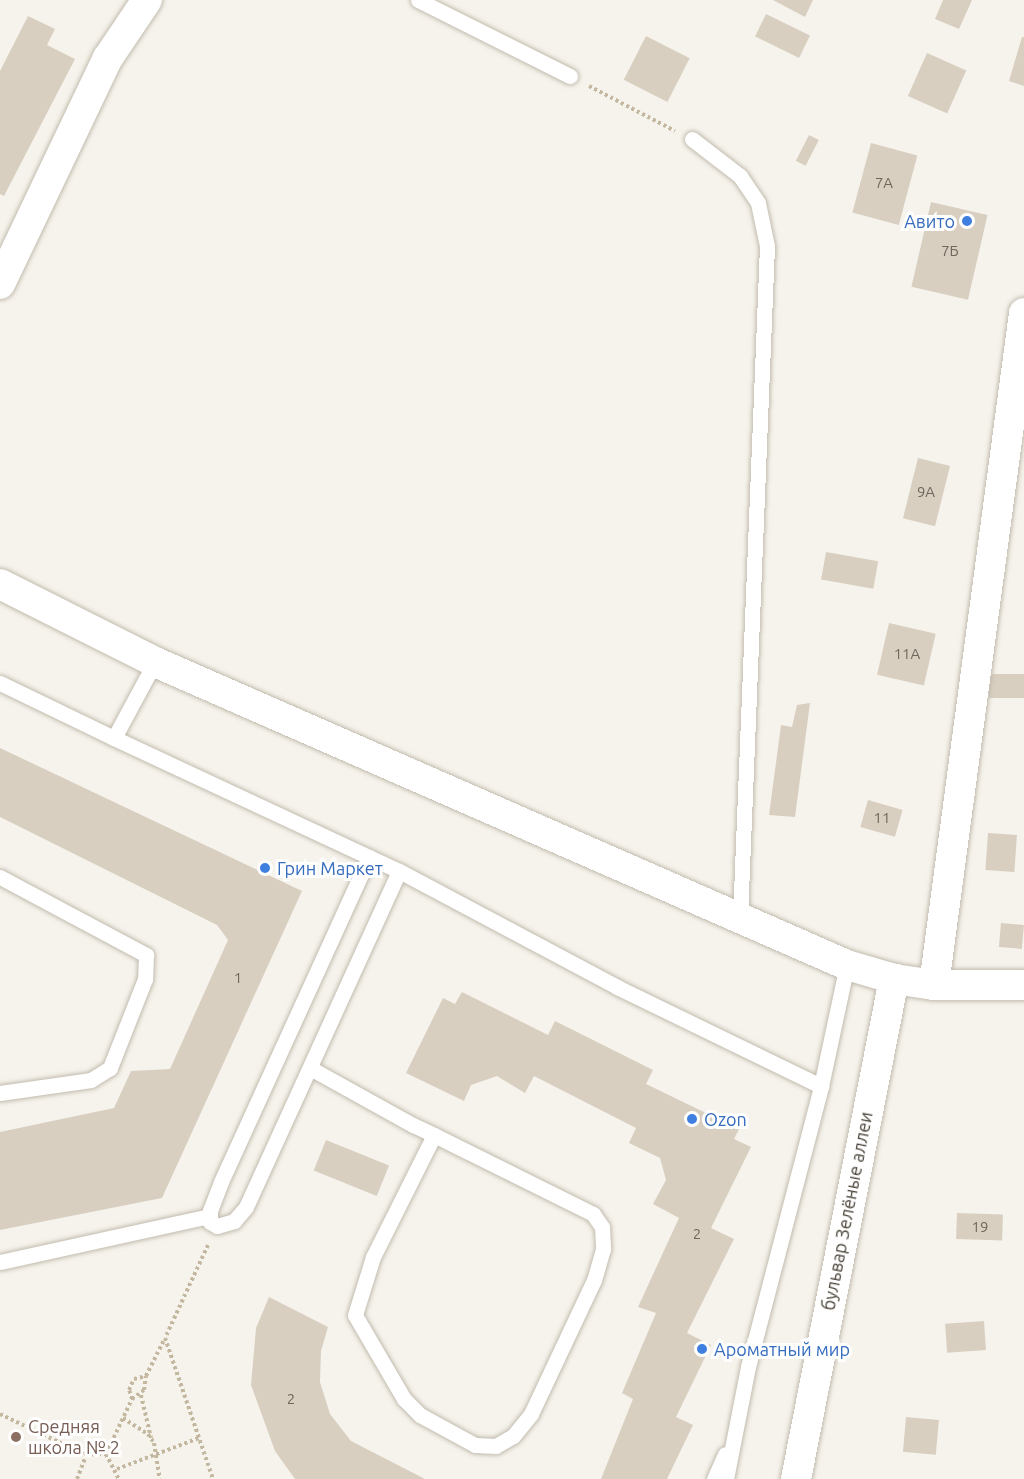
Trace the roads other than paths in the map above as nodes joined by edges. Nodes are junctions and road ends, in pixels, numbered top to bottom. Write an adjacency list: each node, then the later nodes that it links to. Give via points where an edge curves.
1 (147, 0): 5 (street, via 108,58)
2 (418, 0): 3 (lane)
3 (570, 76)
4 (692, 140): 14 (lane, via 740,176 758,203 767,246)
5 (0, 284)
6 (1024, 313): 17 (street)
7 (0, 584): 8 (street)
8 (155, 662): 10 (lane); 14 (street)
9 (0, 683): 10 (lane)
10 (114, 738): 11 (lane)
11 (369, 858): 12 (lane); 23 (lane, via 230,1160)
12 (399, 871): 19 (lane); 20 (lane, via 617,987)
13 (0, 877): 21 (lane, via 146,955 145,979 110,1068 91,1080)
14 (740, 917): 15 (street)
15 (847, 965): 16 (street); 20 (lane)
16 (894, 979): 17 (street); 28 (street, бульвар Зелёные аллеи)
17 (934, 985): 18 (street)
18 (1024, 986)
19 (310, 1068): 22 (lane); 23 (lane, via 246,1207 234,1221)
20 (821, 1086): 25 (lane, via 748,1367)
21 (0, 1093)
22 (434, 1135): 22 (lane, via 593,1214 602,1227 603,1249 594,1280 531,1414 513,1436 496,1446 475,1445 420,1415 404,1399 355,1315 373,1257)
23 (213, 1221): 24 (lane)
24 (0, 1262)
25 (736, 1431): 26 (lane); 27 (lane)
26 (714, 1479)
27 (726, 1479)
28 (796, 1479)

